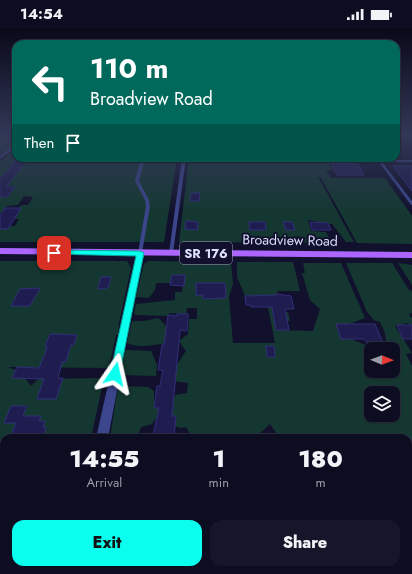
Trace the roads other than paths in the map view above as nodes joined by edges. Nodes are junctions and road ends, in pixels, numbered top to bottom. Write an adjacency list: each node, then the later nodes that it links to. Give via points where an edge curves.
1 (142, 162): 6 (lane, via 137,181 148,206)
2 (183, 162): 7 (lane)
3 (381, 162): 4 (lane)
4 (412, 204)
5 (0, 251): 6 (main road, Broadview Road / SR 176)
6 (140, 253): 7 (main road, Broadview Road / SR 176); 9 (street)
7 (171, 253): 8 (main road, Broadview Road / SR 176)
8 (412, 255)
9 (103, 434)

